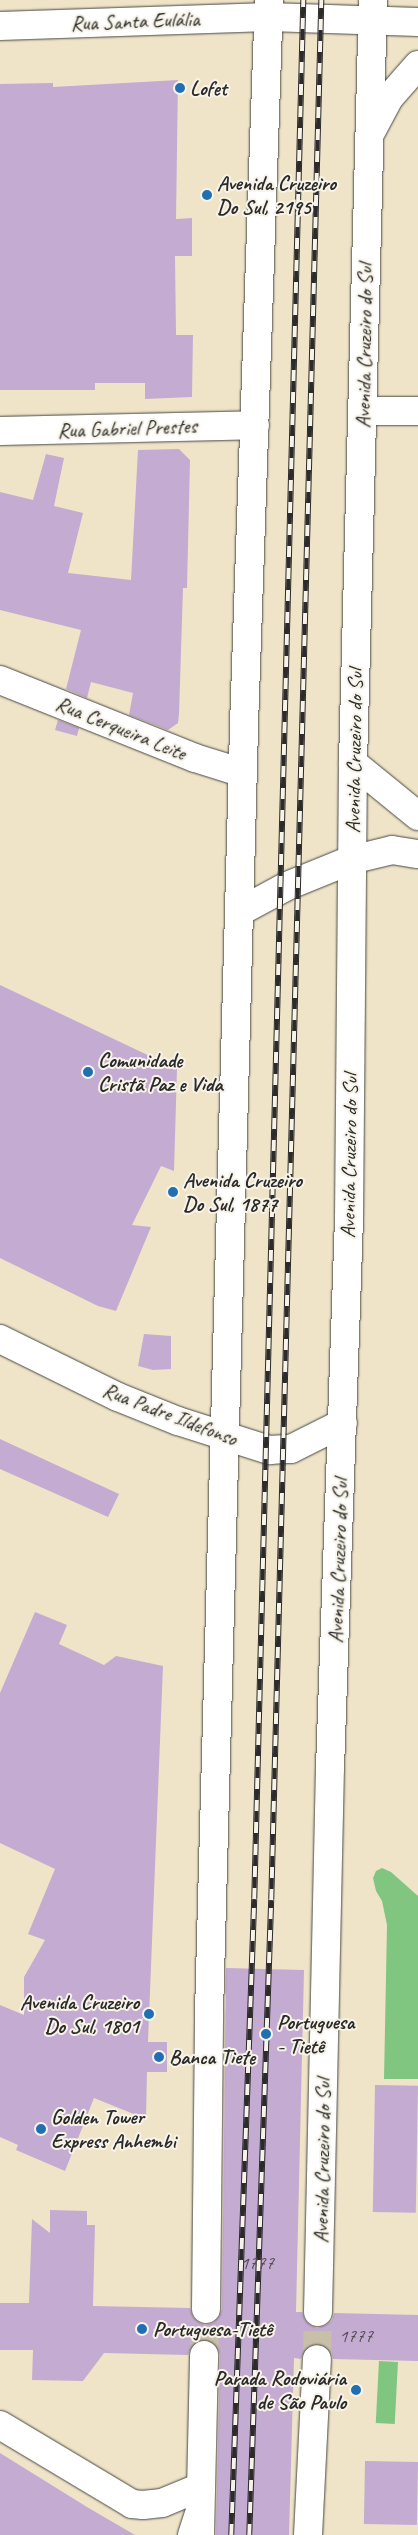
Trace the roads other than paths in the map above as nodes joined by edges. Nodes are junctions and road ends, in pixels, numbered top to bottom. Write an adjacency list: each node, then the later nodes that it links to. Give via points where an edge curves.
1 (269, 9): 2 (main road, Rua Santa Eulália); 4 (main road, Rua Santa Eulália); 9 (main road)
2 (372, 10): 3 (main road, Rua Santa Eulália); 6 (main road, Avenida Cruzeiro do Sul)
3 (418, 22)
4 (0, 26)
5 (418, 65): 6 (main road, via 389,98)
6 (368, 138): 7 (main road, Avenida Cruzeiro do Sul)
7 (363, 410): 8 (main road); 12 (main road, Avenida Cruzeiro do Sul)
8 (418, 411)
9 (255, 425): 10 (main road, Rua Gabriel Prestes); 13 (main road)
10 (0, 431)
11 (0, 680): 13 (main road, Rua Cerqueira Leite, via 195,758)
12 (353, 763): 14 (main road); 16 (main road, Avenida Cruzeiro do Sul)
13 (244, 772): 17 (main road)
14 (418, 816)
15 (418, 854): 16 (main road, via 392,850)
16 (351, 860): 17 (main road, via 287,886); 19 (main road, Avenida Cruzeiro do Sul, via 349,1219)
17 (239, 912): 20 (main road)
18 (0, 1339): 20 (main road, Rua Padre Ildefonso, via 118,1397)
19 (343, 1423): 20 (main road, Rua Padre Ildefonso, via 291,1449 269,1450); 22 (main road, Avenida Cruzeiro do Sul, via 331,1759)
20 (226, 1436): 21 (main road, via 209,2013)
21 (206, 2309)
22 (318, 2312)
23 (204, 2355): 26 (main road)
24 (317, 2359): 27 (main road)
25 (0, 2424): 26 (main road, via 132,2504 162,2503)
26 (198, 2517)
27 (308, 2535)

